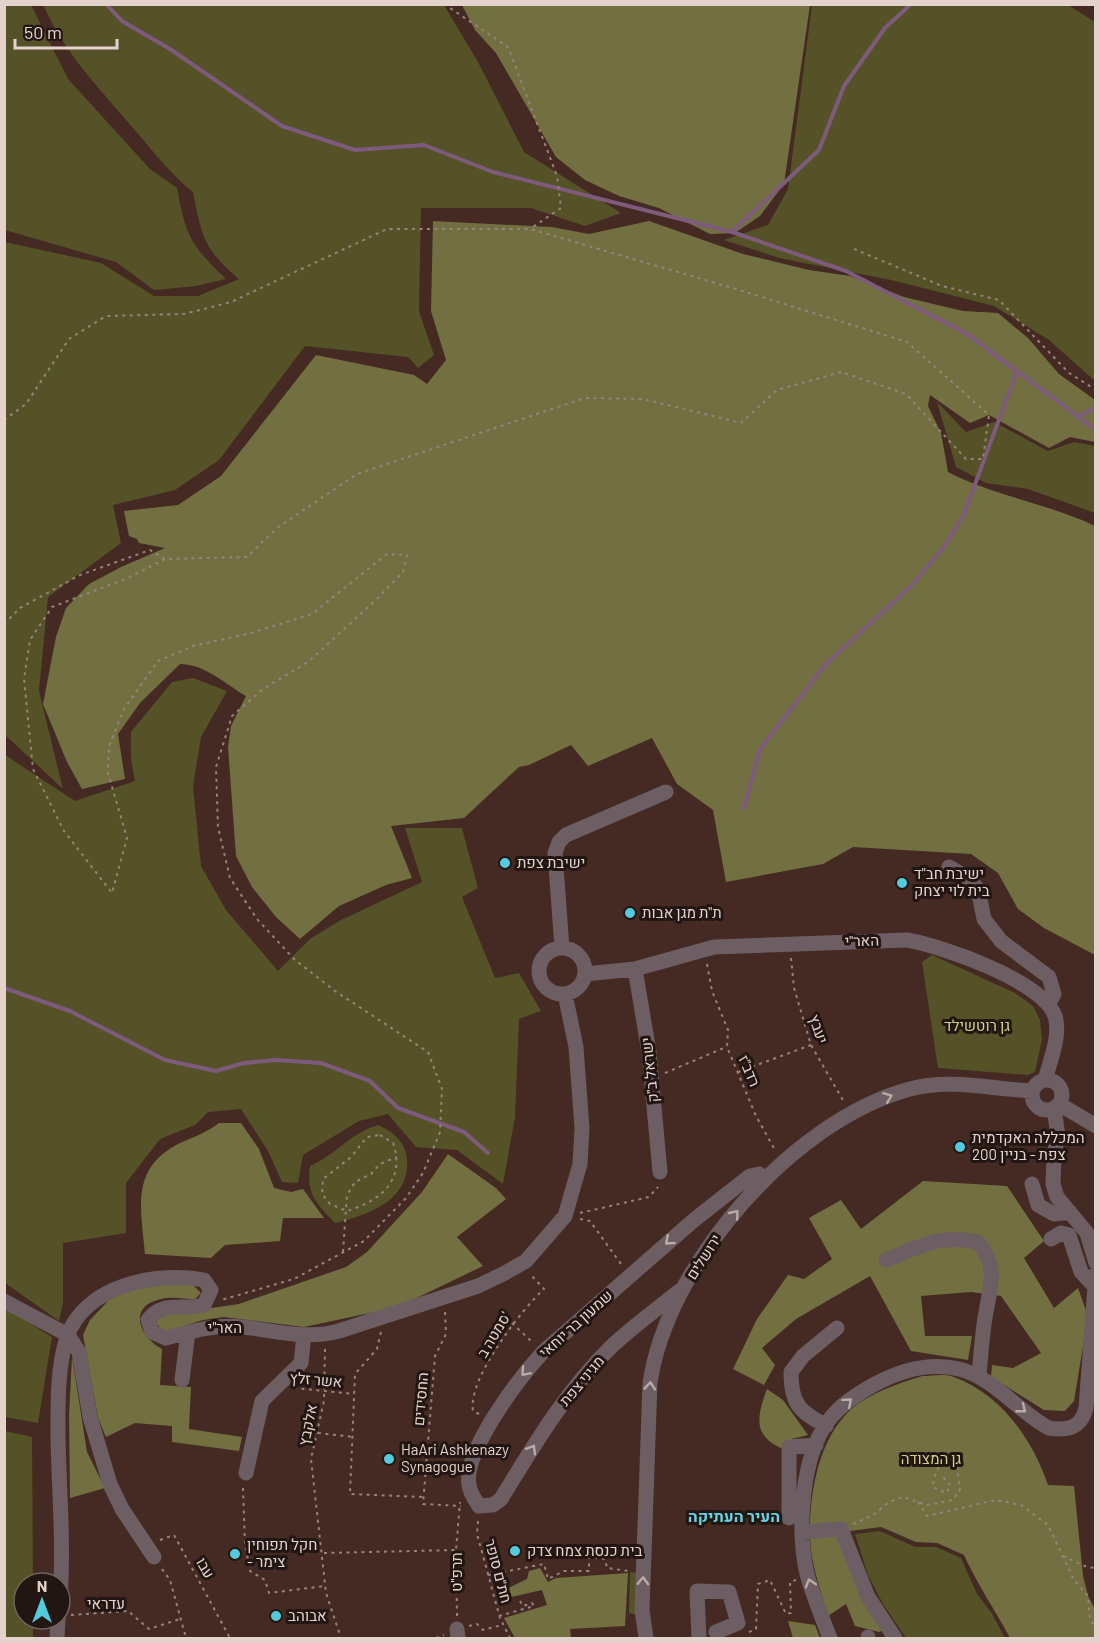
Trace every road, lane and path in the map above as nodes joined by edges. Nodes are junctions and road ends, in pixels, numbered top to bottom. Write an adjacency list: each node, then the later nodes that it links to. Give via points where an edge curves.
1 (444, 4): 2 (path, via 508,47 557,176 561,208)
2 (530, 229): 5 (path, via 387,229 231,302 184,314 106,316 69,339 26,404); 6 (path, via 907,342 989,415 983,459 966,459 906,394 841,372 777,390 741,423 642,399 585,398 357,474 278,528 247,557)
3 (854, 249): 4 (path, via 942,286 999,300 1069,373)
4 (1095, 390)
5 (4, 420)
6 (165, 559): 7 (path, via 150,550 80,575 20,608); 35 (path, via 128,578 52,607 30,640 24,679 33,769 64,831 112,893 127,838 108,773 109,746 124,709 158,661 193,646 312,614 387,554 407,555 403,572 308,663 262,689 232,716 216,767 218,827 230,878 257,919 294,959 335,991 428,1052 442,1089 441,1132 423,1173 406,1198 364,1241)
7 (4, 624)
8 (666, 792): 11 (street, via 566,835 559,842 555,853)
9 (949, 867): 16 (street, via 978,889 984,919 1001,941 1049,976 1054,994)
10 (789, 943): 12 (street, האר"י); 16 (street, האר"י, via 928,943 1026,986); 17 (path, יעבץ, via 794,988)
11 (562, 948): 14 (street, via 576,952); 15 (street, via 547,953 539,975 548,989)
12 (704, 949): 13 (street, האר"י); 18 (path, רדב"ז, via 712,992 728,1030)
13 (635, 969): 14 (street, האר"י); 20 (street, ישראל ב"ק)
14 (585, 974): 15 (street, via 579,986)
15 (565, 994): 33 (street, האר"י, via 576,1047 582,1128 580,1164)
16 (1049, 1004): 21 (street, via 1057,1030)
17 (810, 1045): 19 (path); 24 (path, יעבץ)
18 (727, 1047): 19 (path, רדב"ז); 20 (path)
19 (738, 1072): 27 (path, רדב"ז, via 756,1116)
20 (652, 1079): 28 (street, ישראל ב"ק)
21 (1045, 1080): 22 (street); 23 (street, via 1053,1081 1060,1089)
22 (1032, 1090): 23 (street, via 1036,1105 1044,1110); 24 (street, ירושלים, one-way to 22, via 910,1089 938,1085)
23 (1057, 1106): 25 (street); 32 (street, via 1053,1184 1057,1197)
24 (850, 1114): 27 (street, ירושלים)
25 (1095, 1126)
26 (398, 1157): 31 (path, via 386,1192 369,1205); 31 (path, via 355,1182 347,1195); 31 (path, via 393,1143 380,1135 367,1137 351,1157 323,1179 322,1194 330,1204)
27 (782, 1162): 29 (street, ירושלים)
28 (660, 1172): 33 (path, via 660,1185 649,1197)
29 (766, 1179): 40 (street, שמעון בר יוחאי, one-way to 40, via 759,1174 750,1176); 41 (street, ירושלים, one-way to 29, via 708,1248)
30 (1032, 1184): 32 (street, via 1038,1205 1054,1214)
31 (347, 1211): 35 (path)
32 (1070, 1212): 37 (street, via 1087,1233)
33 (566, 1216): 38 (street, האר"י); 40 (path, via 590,1221)
34 (1051, 1239): 42 (street, via 1061,1233 1069,1234 1081,1272)
35 (343, 1252): 45 (path, via 294,1279)
36 (886, 1260): 54 (street, via 942,1238 978,1242 987,1254 992,1292 986,1311)
37 (1095, 1263)
38 (520, 1264): 43 (street, האר"י, via 478,1286); 47 (path, סמטה ב', via 544,1289)
39 (1095, 1273): 42 (street)
40 (629, 1276): 53 (street, שמעון בר יוחאי)
41 (687, 1285): 69 (street, מגיני צפת, one-way to 41, via 493,1505 501,1499 548,1423 585,1376 628,1331); 79 (street, ירושלים, one-way to 41, via 652,1366 660,1337)
42 (1095, 1287): 54 (street, one-way to 42, via 1039,1423 1063,1430 1077,1426 1086,1408)
43 (444, 1297): 46 (street, האר"י); 66 (path, החסידים, via 446,1334 435,1356)
44 (4, 1301): 50 (street)
45 (204, 1305): 49 (street, האר"י, via 166,1306 148,1320 152,1332 166,1338); 50 (street, האר"י, via 211,1290 204,1280 167,1277 142,1281 117,1287 93,1302)
46 (385, 1316): 52 (street, האר"י); 58 (path, via 377,1349 355,1374)
47 (512, 1323): 53 (path); 59 (path, סמטה ב', via 471,1400 473,1411)
48 (837, 1328): 60 (street, via 803,1356 791,1372 796,1404)
49 (188, 1332): 51 (street, האר"י, via 220,1326); 55 (street)
50 (68, 1335): 74 (street, via 79,1352 90,1417 110,1484); 78 (street, האר"י, via 58,1406)
51 (304, 1335): 52 (street, האר"י); 56 (street, via 301,1363)
52 (324, 1335): 57 (path, אלקבץ)
53 (543, 1352): 59 (street, שמעון בר יוחאי, one-way to 59, via 505,1398)
54 (979, 1377): 60 (street, one-way to 54, via 860,1392 899,1373 940,1366)
55 (182, 1380)
56 (276, 1387): 57 (path, אשר זלץ); 64 (street, via 262,1401)
57 (325, 1390): 58 (path, אשר זלץ); 61 (path, אלקבץ)
58 (354, 1394): 62 (path)
59 (492, 1421): 69 (street, שמעון בר יוחאי, via 469,1476 469,1486)
60 (826, 1426): 63 (street)
61 (318, 1433): 62 (path); 75 (path, אלקבץ, via 311,1459)
62 (354, 1437): 66 (path, via 350,1494)
63 (816, 1445): 70 (street, via 789,1447); 72 (street, via 805,1486)
64 (246, 1473): 81 (path, via 243,1501 250,1571 265,1580 269,1593)
65 (942, 1476): 67 (path, via 951,1486 946,1494 933,1487 934,1478 940,1464 957,1467 960,1489 953,1500 927,1505)
66 (423, 1497): 68 (path, החסידים, via 423,1504)
67 (918, 1502): 71 (path, via 903,1497); 76 (path, via 927,1516 996,1500 1021,1505 1048,1525)
68 (458, 1506): 73 (path, תרפ"ט)
69 (479, 1506): 80 (path, חת"ם סופר, via 477,1534)
70 (789, 1518)
71 (841, 1529): 72 (street); 99 (street, via 868,1597)
72 (803, 1532): 98 (street, one-way to 72, via 807,1573)
73 (456, 1550): 75 (path); 90 (path, תרפ"ט)
74 (150, 1551): 86 (path, via 170,1580); 93 (path, עבו, via 174,1535)
75 (323, 1554): 81 (path, אלקבץ)
76 (1063, 1556): 77 (path); 88 (path, via 1074,1580 1088,1596)
77 (1095, 1568)
78 (60, 1571)
79 (643, 1572): 80 (path, via 607,1568 605,1559 589,1557 589,1571 564,1571 548,1579 544,1564); 96 (street, ירושלים, one-way to 79)
80 (488, 1575): 85 (path, חת"ם סופר)
81 (326, 1586): 94 (path, אלקבץ)
82 (799, 1590): 91 (path, via 796,1580 790,1582 791,1612 786,1614 770,1580 758,1584 756,1629)
83 (520, 1601): 85 (path, via 523,1606 534,1606)
84 (72, 1616): 86 (path, עדראי, via 128,1611 149,1629)
85 (499, 1616): 87 (path, חת"ם סופר)
86 (180, 1619): 92 (path)
87 (503, 1624): 90 (path, via 483,1630 477,1624); 95 (path, חת"ם סופר)
88 (1095, 1629)
89 (716, 1632): 97 (street, via 738,1623 729,1592 697,1591)
90 (457, 1634)
91 (746, 1634)
92 (186, 1638)
93 (230, 1638)
94 (341, 1638)
95 (510, 1638)
96 (646, 1638)
97 (699, 1638)
98 (830, 1638)
99 (896, 1638)

